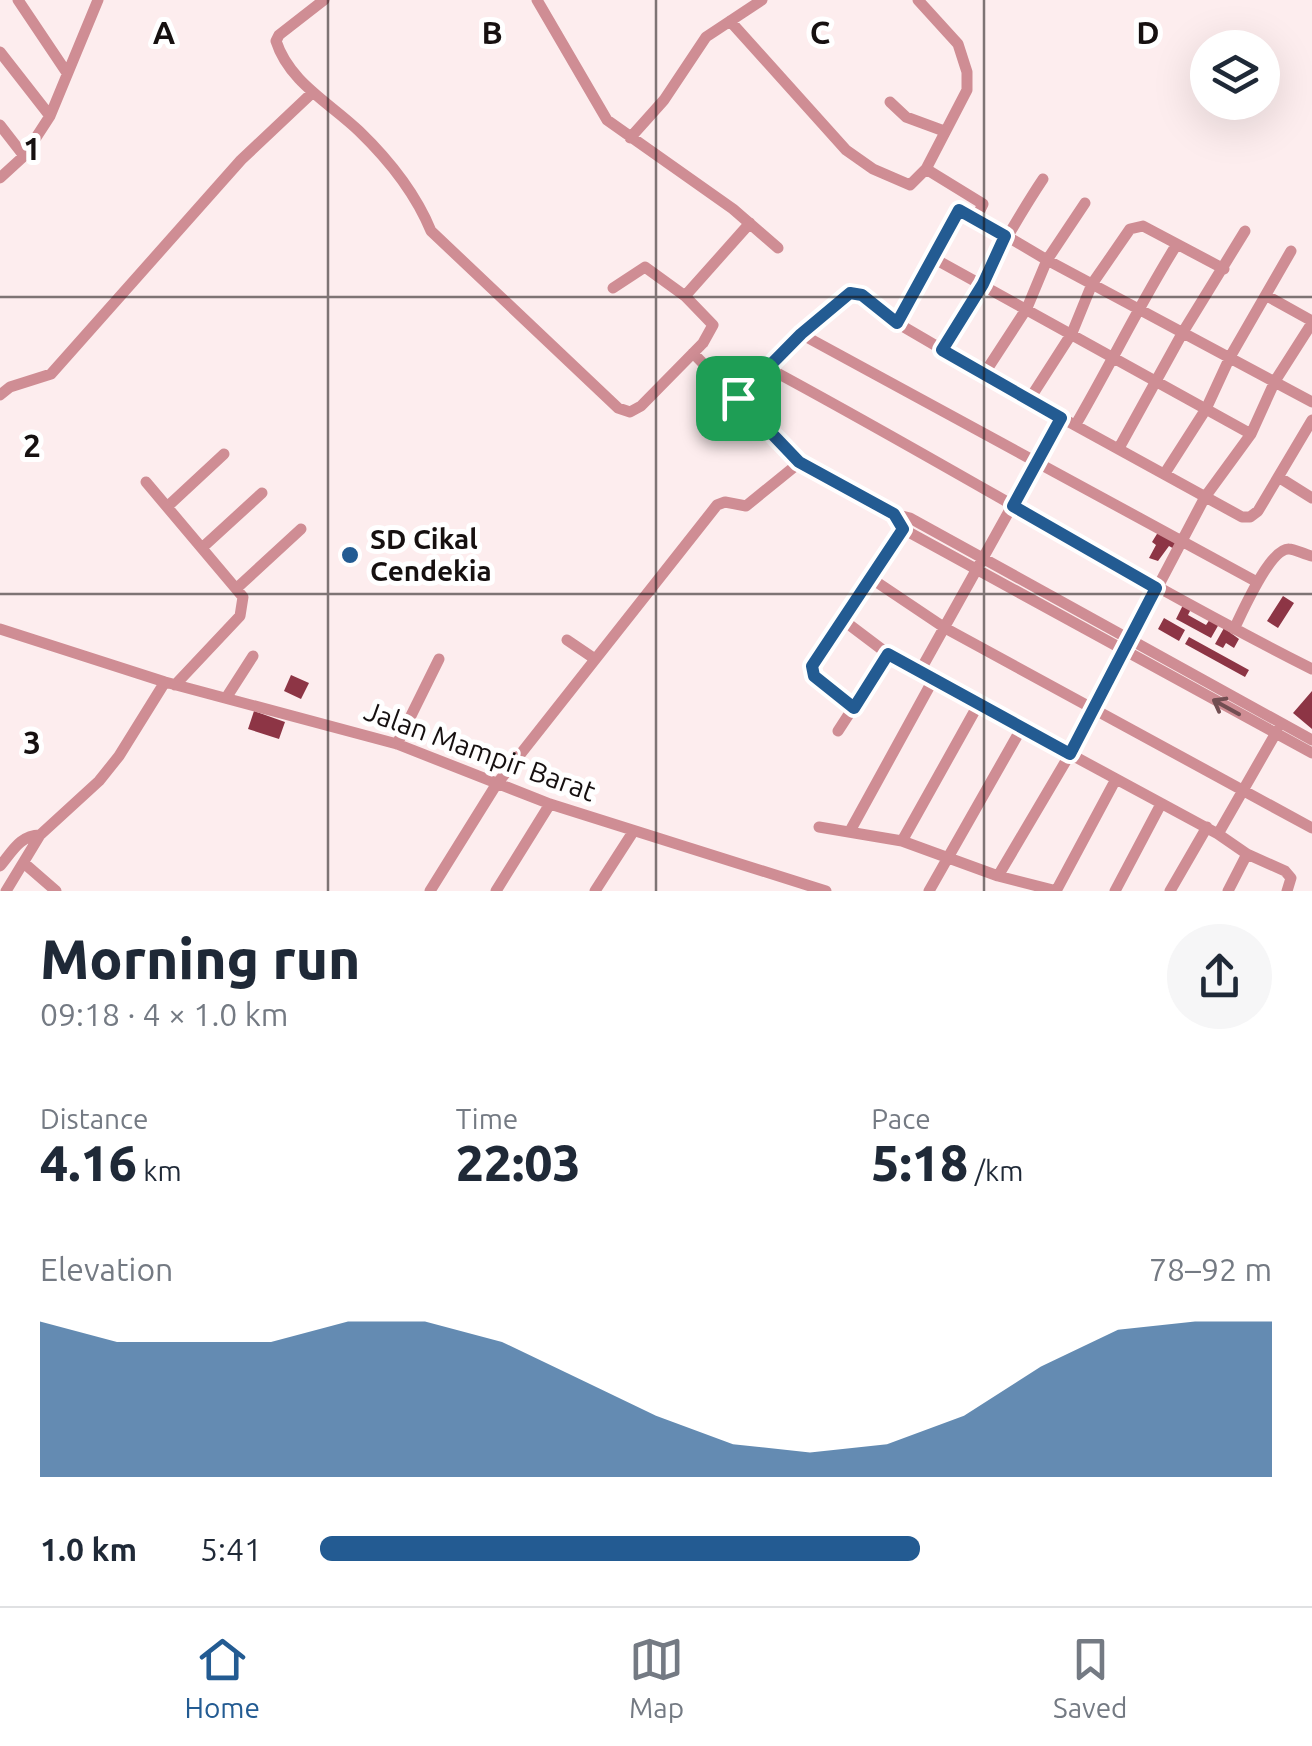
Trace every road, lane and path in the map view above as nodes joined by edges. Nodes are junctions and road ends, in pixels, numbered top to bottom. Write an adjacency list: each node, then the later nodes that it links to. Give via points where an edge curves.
1 (18, 0): 11 (street)
2 (82, 0): 8 (street)
3 (98, 0): 8 (street)
4 (324, 0): 12 (street, via 276,41)
5 (537, 0): 17 (street, via 606,120)
6 (762, 0): 9 (street)
7 (918, 0): 16 (street, via 958,44 968,72 967,90)
8 (90, 12): 11 (street)
9 (730, 21): 17 (street, via 706,37); 19 (street, via 846,150 906,184)
10 (0, 52): 14 (street)
11 (67, 73): 14 (street)
12 (312, 93): 46 (street, via 390,163 431,231 624,412 641,406); 53 (street, via 242,160 51,374)
13 (890, 102): 16 (street, via 906,117)
14 (50, 116): 18 (street)
15 (0, 125): 18 (street)
16 (944, 131): 19 (street)
17 (630, 138): 24 (street)
18 (24, 156): 20 (street)
19 (926, 169): 23 (street, via 983,204)
20 (0, 178)
21 (1043, 179): 26 (street)
22 (1084, 202): 31 (street)
23 (976, 218): 26 (street); 30 (street, via 957,211)
24 (750, 223): 28 (street); 36 (street)
25 (1245, 231): 32 (street)
26 (1005, 236): 31 (street); 33 (street)
27 (1177, 244): 32 (street); 34 (street, via 1136,226); 39 (street)
28 (778, 248)
29 (1291, 252): 37 (street)
30 (933, 258): 33 (street); 41 (street)
31 (1047, 260): 34 (street); 38 (street)
32 (1224, 268): 42 (street)
33 (983, 284): 38 (street); 45 (street)
34 (1092, 284): 39 (street); 43 (street)
35 (613, 288): 36 (street, via 646,267)
36 (685, 296): 46 (street, via 713,325)
37 (1267, 296): 40 (street); 48 (street)
38 (1026, 308): 43 (street); 50 (street)
39 (1137, 308): 42 (street); 47 (street)
40 (1312, 322): 51 (street)
41 (897, 323): 44 (street, via 854,292); 45 (street)
42 (1183, 332): 48 (street); 52 (street)
43 (1072, 333): 47 (street); 55 (street)
44 (801, 334): 49 (street); 64 (street)
45 (942, 350): 50 (street)
46 (693, 352): 54 (street)
47 (1114, 357): 52 (street); 60 (street)
48 (1230, 357): 51 (street); 57 (street)
49 (766, 367): 54 (street); 73 (street)
50 (984, 374): 55 (street)
51 (1275, 381): 56 (street); 61 (street)
52 (1158, 382): 57 (street); 62 (street)
53 (0, 394)
54 (738, 398): 65 (street)
55 (1029, 400): 58 (street)
56 (1312, 402)
57 (1206, 408): 61 (street); 66 (street)
58 (1061, 418): 60 (street); 64 (street)
59 (1312, 420): 67 (street)
60 (1076, 424): 62 (street)
61 (1250, 434): 70 (street)
62 (1119, 448): 66 (street)
63 (224, 454): 72 (street)
64 (1038, 461): 73 (street); 76 (street)
65 (799, 462): 74 (street); 94 (street, via 746,506 718,505)
66 (1166, 473): 70 (street)
67 (1280, 478): 70 (street, via 1246,518); 71 (street)
68 (146, 482): 72 (street)
69 (262, 493): 77 (street)
70 (1205, 497): 76 (street)
71 (1312, 498)
72 (168, 506): 77 (street)
73 (1013, 506): 79 (street); 83 (street)
74 (907, 524): 79 (street); 80 (street)
75 (301, 530): 82 (street)
76 (1184, 541): 81 (street); 83 (street)
77 (204, 546): 82 (street)
78 (1312, 556): 81 (street, via 1280,551)
79 (980, 565): 85 (street); 89 (street); 90 (street)
80 (872, 579): 84 (street); 85 (street)
81 (1257, 582): 87 (street)
82 (238, 587): 98 (street, via 240,616)
83 (1156, 588): 87 (street); 89 (street)
84 (843, 620): 91 (street); 101 (street, via 812,671)
85 (945, 628): 96 (street); 102 (street)
86 (0, 629): 98 (street, Jalan Mampir Barat)
87 (1234, 629): 95 (street)
88 (568, 640): 94 (street)
89 (1132, 640): 90 (street); 103 (street)
90 (1125, 652): 102 (street); 103 (street, one-way to 90)
91 (888, 654): 96 (street); 101 (street)
92 (253, 656): 99 (street)
93 (440, 659): 107 (street)
94 (595, 659): 111 (street)
95 (1312, 668)
96 (920, 671): 97 (street)
97 (933, 680): 100 (street); 117 (street)
98 (170, 683): 99 (street, Jalan Mampir Barat); 120 (street, via 99,781)
99 (226, 698): 107 (street, Jalan Mampir Barat)
100 (978, 705): 104 (street); 121 (street)
101 (854, 708): 105 (street)
102 (1095, 709): 109 (street); 112 (street)
103 (1278, 728): 106 (street); 108 (street); 112 (street)
104 (1021, 729): 109 (street); 123 (street)
105 (838, 731)
106 (1312, 740)
107 (397, 744): 111 (street, Jalan Mampir Barat)
108 (1312, 753)
109 (1070, 754): 110 (street); 126 (street)
110 (1116, 779): 114 (street); 134 (street)
111 (496, 785): 113 (street, Jalan Mampir Barat); 129 (street)
112 (1242, 789): 116 (street); 118 (street)
113 (550, 804): 119 (street, Jalan Mampir Barat); 130 (street)
114 (1162, 804): 118 (street); 135 (street)
115 (820, 826): 117 (street)
116 (1312, 828)
117 (850, 830): 121 (street)
118 (1212, 831): 122 (street); 136 (street)
119 (634, 832): 131 (street); 132 (street, Jalan Mampir Barat)
120 (40, 835): 124 (street); 125 (street, via 28,835)
121 (902, 841): 123 (street)
122 (1247, 854): 137 (street); 138 (street, via 1286,871)
123 (948, 856): 126 (street); 133 (street)
124 (25, 864): 127 (street); 128 (street)
125 (0, 866)
126 (998, 876): 134 (street)
127 (6, 891)
128 (56, 891)
129 (430, 891)
130 (496, 891)
131 (595, 891)
132 (826, 891)
133 (929, 891)
134 (1056, 891)
135 (1115, 891)
136 (1170, 891)
137 (1228, 891)
138 (1287, 891)

